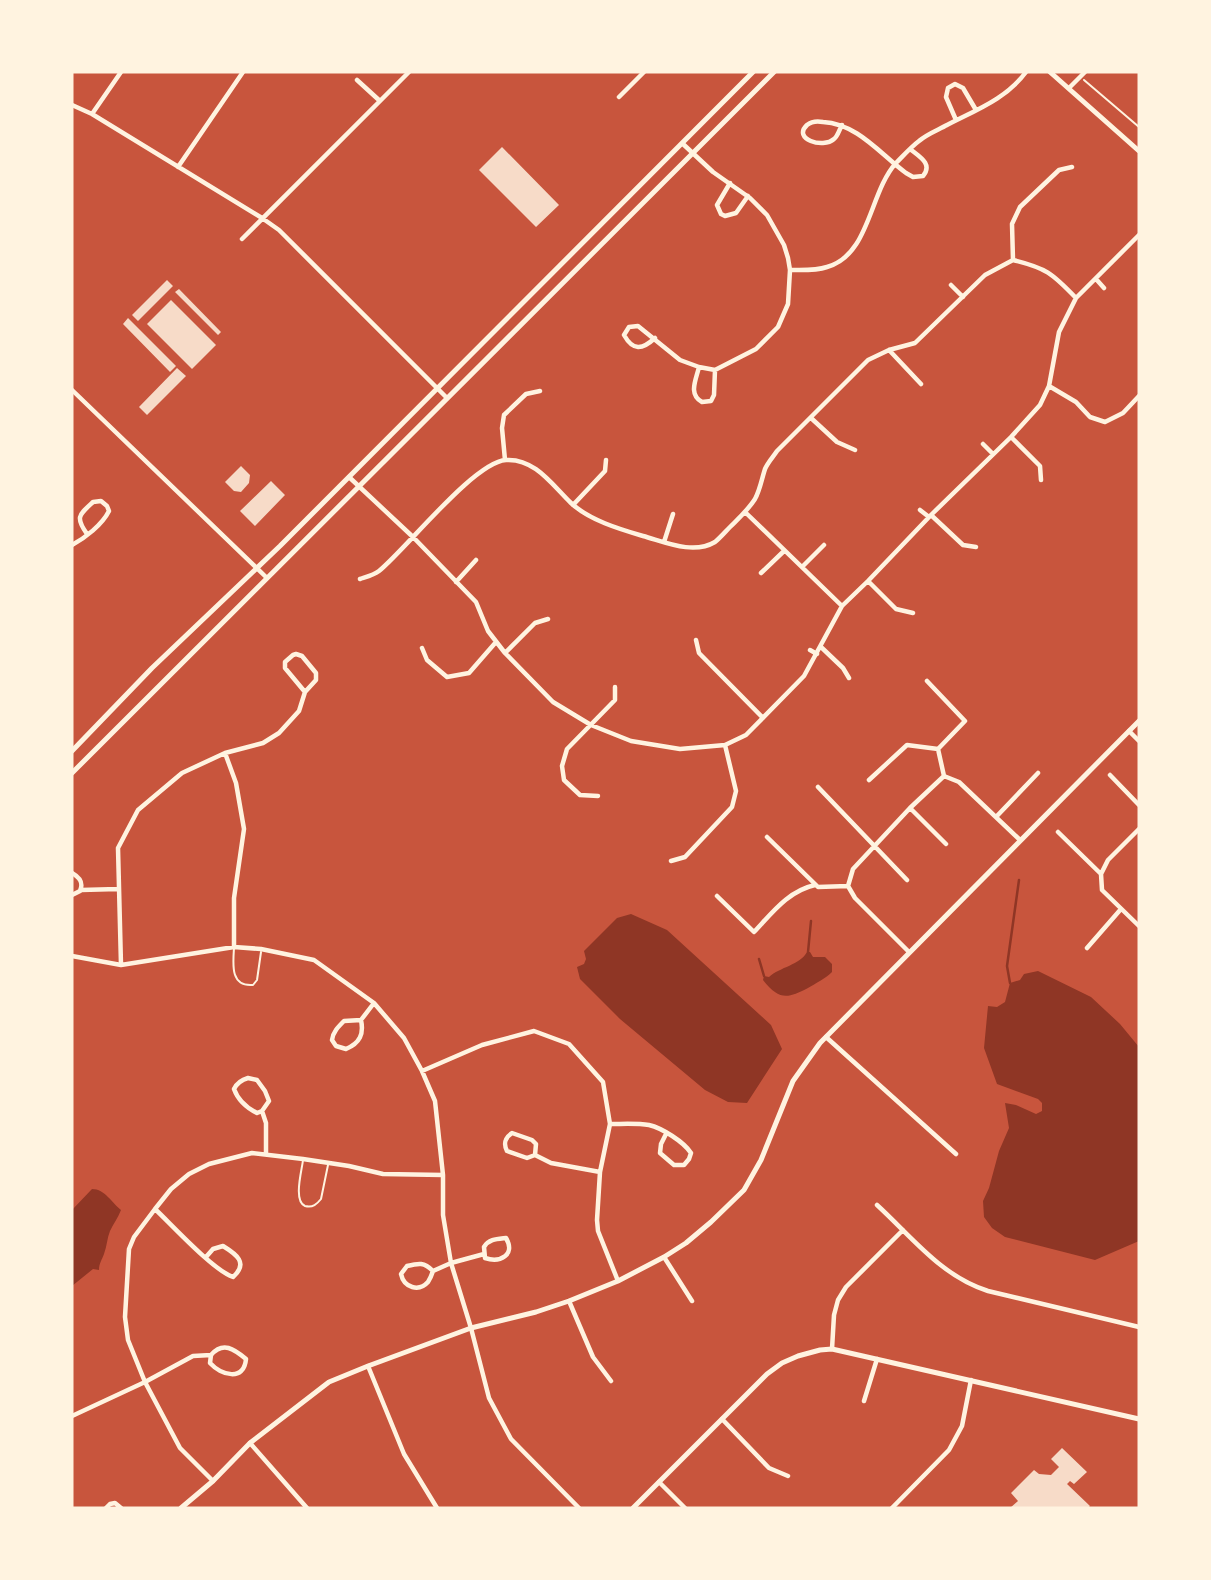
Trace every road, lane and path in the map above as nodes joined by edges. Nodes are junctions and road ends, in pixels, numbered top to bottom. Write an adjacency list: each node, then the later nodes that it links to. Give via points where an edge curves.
1 (121, 72): 17 (street)
2 (243, 72): 26 (street)
3 (409, 72): 14 (street)
4 (644, 72): 13 (street)
5 (753, 72): 21 (street)
6 (774, 72): 24 (street)
7 (1026, 72): 16 (street, via 1002,97)
8 (1050, 72): 12 (street)
9 (1085, 72): 12 (street)
10 (357, 80): 14 (street)
11 (1086, 82): 20 (path)
12 (1069, 88): 23 (street)
13 (619, 97)
14 (380, 101): 30 (street)
15 (72, 105): 17 (street)
16 (976, 110): 18 (street); 18 (street, via 963,88 950,87 946,96)
17 (92, 114): 26 (street)
18 (956, 120): 22 (street)
19 (842, 125): 19 (street, via 817,121 804,129 806,138 827,143); 25 (street)
20 (1139, 127)
21 (682, 144): 24 (street); 46 (street)
22 (910, 149): 25 (street); 25 (street, via 927,165 923,176 913,177)
23 (1139, 151)
24 (692, 153): 28 (street); 50 (street)
25 (895, 165): 34 (street, via 859,241 845,258 815,270)
26 (178, 167): 30 (street)
27 (1072, 167): 33 (street, via 1059,170 1020,207 1012,223)
28 (730, 183): 29 (street); 29 (street, via 717,205 721,214 732,216)
29 (748, 196): 34 (street, via 767,215 784,245)
30 (262, 218): 32 (street); 46 (street)
31 (1139, 235): 35 (street)
32 (242, 239)
33 (1013, 260): 38 (street, via 985,275); 39 (street, via 1054,275)
34 (790, 270): 43 (street, via 788,304 778,327 756,349)
35 (1096, 279): 37 (street); 39 (street)
36 (951, 285): 38 (street)
37 (1104, 288)
38 (963, 297): 41 (street, via 915,343)
39 (1076, 298): 45 (street, via 1059,332)
40 (655, 338): 40 (street, via 638,326 629,327 624,335 629,344 638,347); 42 (street, via 680,360)
41 (889, 350): 44 (street); 51 (street, via 868,360)
42 (699, 367): 43 (street); 43 (street, via 694,394 702,402 711,401 714,395)
43 (715, 370)
44 (921, 384)
45 (1049, 386): 49 (street, via 1076,402 1090,417 1105,422); 52 (street, via 1040,405)
46 (437, 388): 50 (street); 58 (street)
47 (72, 390): 75 (street)
48 (540, 391): 56 (street, via 526,394 504,415)
49 (1139, 396)
50 (447, 398): 60 (street)
51 (811, 418): 54 (street, via 837,442); 63 (street, via 777,451)
52 (1012, 437): 55 (street); 59 (street, via 1040,466)
53 (983, 444): 55 (street)
54 (855, 450)
55 (993, 454): 65 (street)
56 (505, 460): 61 (street, via 531,466); 67 (street, via 483,470)
57 (606, 460): 61 (street, via 604,471)
58 (349, 477): 60 (street); 75 (street)
59 (1041, 481)
60 (359, 486): 67 (street); 77 (street)
61 (573, 505): 68 (street, via 603,521)
62 (920, 510): 65 (street)
63 (745, 512): 68 (street, via 715,542 695,548); 72 (street)
64 (673, 514): 68 (street)
65 (930, 516): 71 (street, via 963,545); 79 (street)
66 (87, 534): 66 (street, via 106,517 107,506 101,501 81,513 79,519); 69 (street)
67 (413, 537): 78 (street, via 377,573); 80 (street)
68 (664, 542)
69 (72, 545)
70 (824, 545): 74 (street)
71 (976, 547)
72 (784, 551): 74 (street); 76 (street)
73 (476, 560): 80 (street)
74 (803, 566): 81 (street)
75 (257, 569): 77 (street); 102 (street, via 152,667)
76 (761, 573)
77 (267, 578): 104 (street)
78 (360, 579)
79 (869, 581): 81 (street); 82 (street, via 896,609)
80 (456, 582): 85 (street, via 476,602)
81 (842, 606): 86 (street)
82 (913, 613)
83 (548, 619): 89 (street, via 535,623)
84 (695, 640): 95 (street, via 699,653)
85 (496, 642): 87 (street, via 469,673 447,677 426,660); 89 (street)
86 (821, 647): 90 (street); 91 (street)
87 (422, 648)
88 (810, 650): 90 (street)
89 (505, 653): 97 (street, via 553,702)
90 (817, 654): 95 (street, via 804,676)
91 (849, 678)
92 (927, 681): 101 (street, via 965,721)
93 (615, 687): 97 (street, via 615,700)
94 (305, 692): 94 (street, via 316,680 316,673 296,654 285,662 285,668); 103 (street, via 299,711 279,733 263,743)
95 (763, 718): 100 (street, via 746,735)
96 (1139, 721): 98 (street)
97 (591, 725): 100 (street, via 631,741 680,749); 110 (street, via 567,749 562,766 564,780 580,794)
98 (1129, 731): 99 (street); 117 (street)
99 (1139, 741)
100 (725, 745): 120 (street, via 736,791 732,807 685,857)
101 (938, 749): 107 (street); 108 (street, via 907,745)
102 (72, 751)
103 (225, 753): 126 (street, via 182,773 138,810 118,848); 132 (street, via 236,782 244,830 234,898)
104 (72, 773)
105 (1038, 773): 113 (street)
106 (1110, 775): 111 (street)
107 (944, 776): 112 (street); 113 (street, via 959,782)
108 (869, 780)
109 (818, 788): 119 (street)
110 (598, 796)
111 (1139, 805)
112 (910, 808): 118 (street); 119 (street)
113 (996, 817): 117 (street)
114 (1139, 829): 122 (street, via 1108,860)
115 (1058, 832): 122 (street)
116 (767, 837): 124 (street)
117 (1020, 840): 135 (street)
118 (946, 844)
119 (874, 847): 123 (street); 125 (street, via 853,869)
120 (671, 861)
121 (72, 873): 127 (street, via 81,881)
122 (1101, 874): 130 (street, via 1102,891)
123 (907, 880)
124 (815, 885): 125 (street); 129 (street, via 792,894 754,932)
125 (848, 886): 135 (street)
126 (118, 889): 127 (street); 137 (street)
127 (81, 890): 128 (street)
128 (72, 895)
129 (717, 896)
130 (1121, 909): 131 (street); 133 (street)
131 (1139, 926)
132 (234, 947): 134 (street); 134 (lane, via 233,970 248,986 257,980); 137 (street)
133 (1087, 948)
134 (261, 949): 138 (street, via 314,960)
135 (909, 952): 140 (street)
136 (72, 956): 137 (street)
137 (121, 964)
138 (374, 1003): 139 (street); 141 (street, via 404,1038)
139 (360, 1020): 139 (street, via 339,1026 332,1040 336,1046 346,1049 359,1041)
140 (826, 1037): 146 (street); 157 (street, via 793,1081 744,1190)
141 (422, 1071): 143 (street, via 482,1045 534,1031 569,1044 603,1082); 151 (street, via 435,1101)
142 (262, 1111): 142 (street, via 269,1101 257,1080 248,1078 236,1084 242,1102 257,1113); 145 (street)
143 (610, 1124): 144 (street, via 648,1125); 150 (street)
144 (666, 1134): 144 (street, via 660,1153 674,1165 684,1165 690,1150)
145 (266, 1154): 148 (street); 153 (street, via 209,1164 189,1174)
146 (956, 1154)
147 (535, 1155): 147 (street, via 532,1140 512,1133 507,1136 507,1151 527,1158); 150 (street, via 551,1163)
148 (303, 1159): 149 (street); 149 (lane, via 298,1197 305,1206 321,1199)
149 (329, 1163): 151 (street, via 383,1174)
150 (600, 1172): 160 (street, via 598,1231)
151 (443, 1175): 158 (street, via 443,1216)
152 (877, 1205): 154 (street)
153 (155, 1209): 156 (street); 171 (street, via 134,1237 127,1272 128,1340)
154 (903, 1229): 163 (street, via 942,1268 976,1287); 165 (street, via 838,1300)
155 (484, 1254): 155 (street, via 490,1260 503,1258 510,1244 506,1238 491,1240 486,1242); 158 (street)
156 (206, 1257): 156 (street, via 233,1277 241,1267 240,1260 223,1246)
157 (664, 1257): 160 (street); 162 (street)
158 (451, 1263): 159 (street); 164 (street)
159 (433, 1271): 159 (street, via 420,1263 407,1266 402,1280 411,1287 420,1286 430,1280)
160 (618, 1281): 161 (street)
161 (569, 1301): 164 (street); 169 (street, via 593,1357)
162 (692, 1301)
163 (1139, 1327)
164 (471, 1328): 168 (street); 185 (street, via 489,1398 511,1439)
165 (832, 1349): 167 (street); 174 (street, via 782,1363)
166 (211, 1354): 166 (street, via 210,1363 223,1373 236,1374 246,1365 246,1359 223,1346); 171 (street, via 193,1356)
167 (877, 1359): 170 (street); 172 (street)
168 (368, 1366): 176 (street, via 329,1382); 184 (street, via 404,1454)
169 (611, 1381)
170 (971, 1381): 175 (street); 188 (street, via 961,1426 949,1450)
171 (145, 1382): 173 (street); 178 (street, via 180,1448)
172 (864, 1401)
173 (72, 1416)
174 (722, 1419): 177 (street, via 769,1468); 179 (street)
175 (1139, 1419)
176 (250, 1443): 178 (street); 183 (street)
177 (788, 1476)
178 (213, 1481): 182 (street)
179 (659, 1482): 186 (street); 187 (street)
180 (106, 1508): 181 (street, via 115,1503)
181 (121, 1508)
182 (181, 1508)
183 (307, 1508)
184 (437, 1508)
185 (579, 1508)
186 (633, 1508)
187 (685, 1508)
188 (892, 1508)

